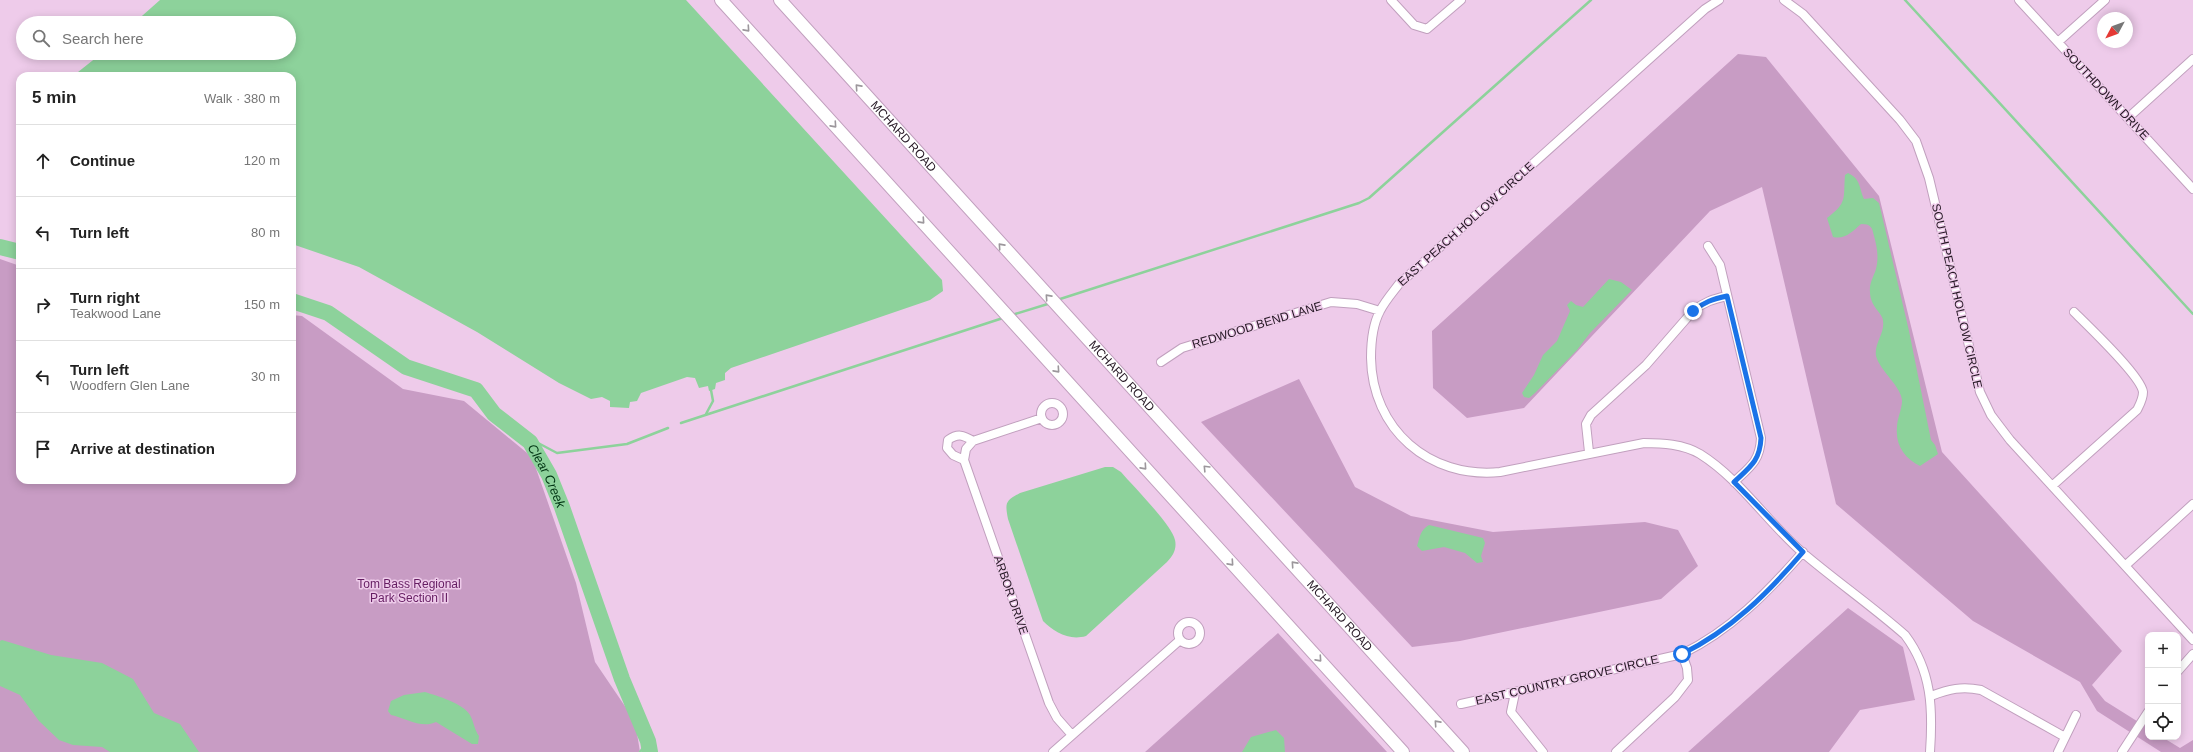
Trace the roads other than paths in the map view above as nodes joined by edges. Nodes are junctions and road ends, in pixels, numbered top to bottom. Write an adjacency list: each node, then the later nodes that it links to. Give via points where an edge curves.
1 (721, 0): 40 (main road, one-way to 40)
2 (780, 0): 41 (main road, MCHARD ROAD, one-way to 2)
3 (1390, 0): 4 (street, via 1409,21 1421,29 1432,27)
4 (1462, 0)
5 (1719, 0): 15 (street, EAST PEACH HOLLOW CIRCLE, via 1699,14 1409,274)
6 (1784, 0): 23 (street, SOUTH PEACH HOLLOW CIRCLE, via 1803,14 1916,140 1930,178 1982,398 2000,429)
7 (2019, 0): 9 (street, SOUTHDOWN DRIVE)
8 (2105, 0): 9 (street)
9 (2058, 42): 11 (street, SOUTHDOWN DRIVE)
10 (2193, 59): 11 (street)
11 (2129, 117): 12 (street, SOUTHDOWN DRIVE)
12 (2193, 189)
13 (1708, 246): 14 (street, via 1720,265)
14 (1727, 296): 20 (street, via 1701,304 1646,365 1591,415 1586,424); 22 (street, via 1761,438 1760,453 1754,463)
15 (1380, 311): 17 (street, REDWOOD BEND LANE, via 1357,304 1331,302 1182,348); 20 (street, EAST PEACH HOLLOW CIRCLE, via 1371,350 1374,389 1388,420 1407,443 1420,453 1445,466 1487,473)
16 (2074, 312): 23 (street, via 2136,378 2143,392 2137,410)
17 (1161, 362)
18 (1042, 418): 19 (street)
19 (973, 440): 21 (street, ARBOR DRIVE, via 966,449); 21 (street, via 962,435 948,440 947,448)
20 (1589, 452): 22 (street, EAST PEACH HOLLOW CIRCLE, via 1644,442 1666,443 1698,453)
21 (964, 460): 37 (street, ARBOR DRIVE, via 1049,703 1057,718)
22 (1734, 482): 25 (street, EAST PEACH HOLLOW CIRCLE)
23 (2052, 486): 26 (street, SOUTH PEACH HOLLOW CIRCLE)
24 (2193, 504): 26 (street)
25 (1803, 552): 29 (street, EAST COUNTRY GROVE CIRCLE, via 1742,615 1712,638); 33 (street, EAST PEACH HOLLOW CIRCLE, via 1905,635 1914,646 1925,670)
26 (2126, 565): 28 (street, SOUTH PEACH HOLLOW CIRCLE)
27 (1180, 640): 37 (street)
28 (2193, 640)
29 (1682, 654): 32 (street, EAST COUNTRY GROVE CIRCLE); 43 (street, via 1688,680 1675,697)
30 (2193, 654): 31 (street)
31 (2181, 668)
32 (1516, 692): 34 (street, EAST COUNTRY GROVE CIRCLE); 42 (street, via 1511,712)
33 (1931, 696): 38 (street, via 1955,688 1981,690); 44 (street, EAST PEACH HOLLOW CIRCLE)
34 (1461, 704)
35 (2076, 715): 38 (street)
36 (2145, 717): 46 (street)
37 (1072, 735): 39 (street)
38 (2065, 737): 45 (street)
39 (1053, 752)
40 (1403, 752)
41 (1463, 752)
42 (1542, 752)
43 (1616, 752)
44 (1930, 752)
45 (2058, 752)
46 (2122, 752)

